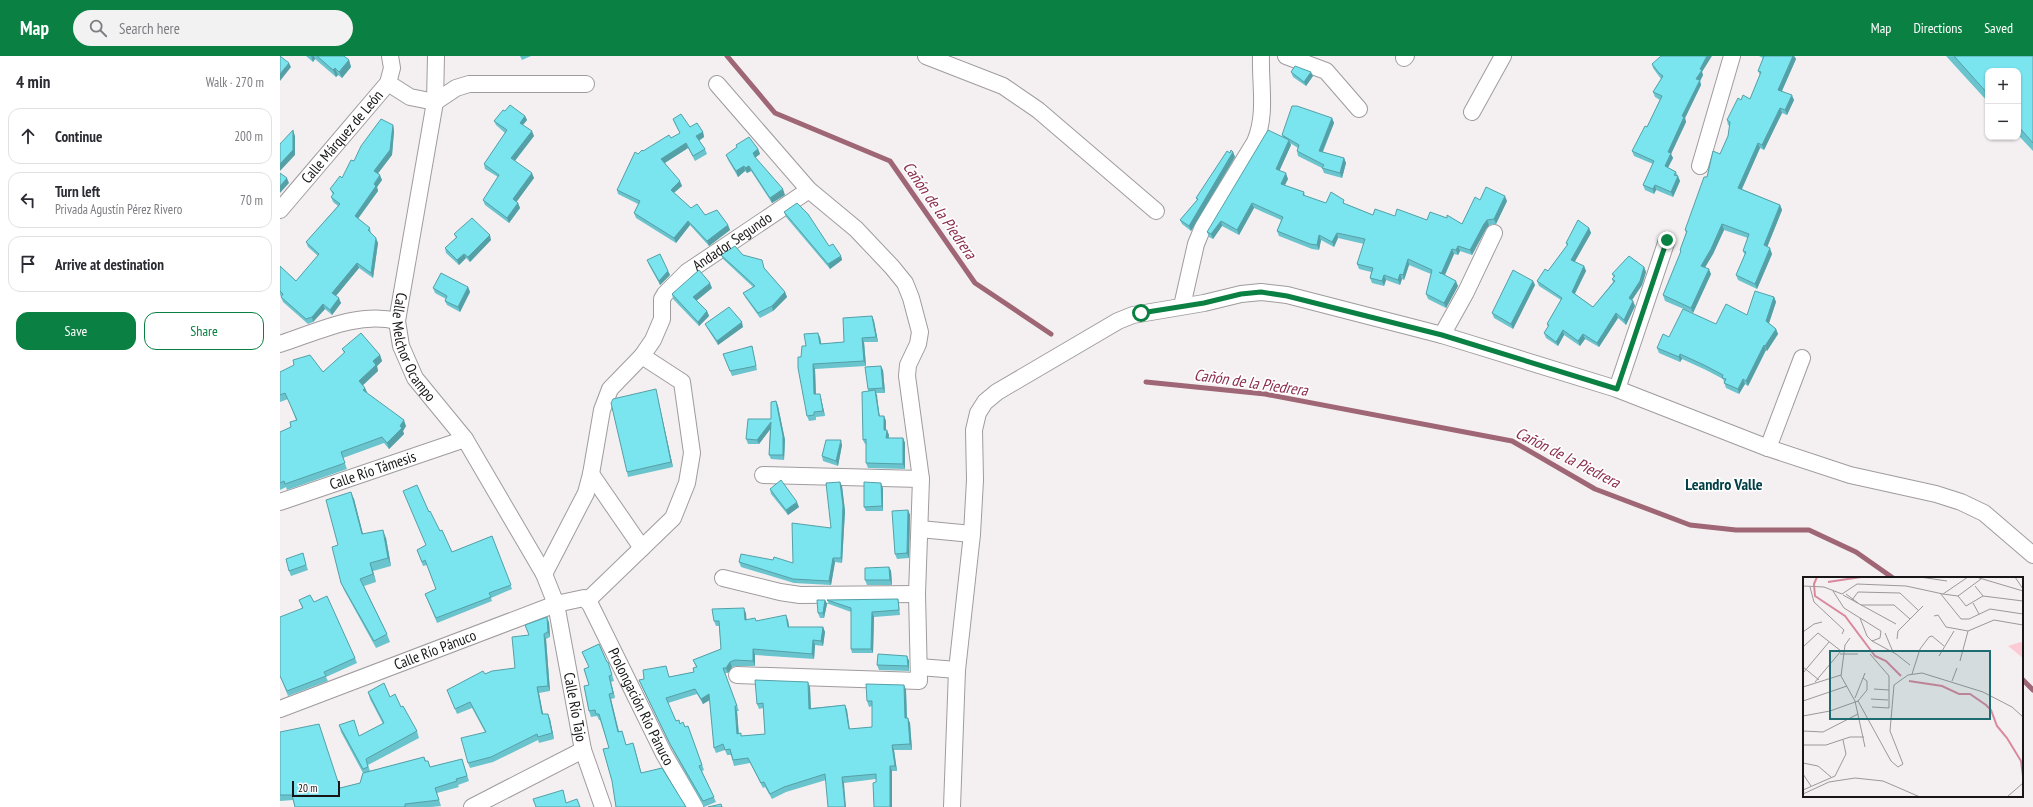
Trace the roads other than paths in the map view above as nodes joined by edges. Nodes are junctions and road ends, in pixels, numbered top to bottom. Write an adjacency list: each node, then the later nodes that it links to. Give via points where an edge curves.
1 (436, 56): 12 (street, Calle Melchor Ocampo)
2 (926, 56): 8 (street)
3 (1261, 56): 21 (street, via 1263,117 1260,130 1203,226 1196,244)
4 (1286, 56): 13 (street, via 1326,71)
5 (1503, 56): 14 (street)
6 (1732, 56): 15 (street)
7 (391, 57): 9 (street, Calle Márquez de León, via 392,68)
8 (962, 63): 18 (street, via 1038,110)
9 (388, 82): 12 (street, via 410,97); 17 (street, Calle Márquez de León)
10 (586, 84): 12 (street, via 469,84 456,88)
11 (717, 84): 16 (street)
12 (435, 102): 22 (street, Calle Melchor Ocampo)
13 (1360, 109)
14 (1472, 112)
15 (1700, 166)
16 (809, 190): 25 (street, Andador Segundo, via 687,272 669,288 662,299 662,319 653,340); 32 (street, via 856,229 892,267 905,283 911,298 920,332 918,344 908,365 907,376)
17 (280, 210)
18 (1156, 211)
19 (1494, 233): 23 (street)
20 (1667, 240): 27 (street)
21 (1182, 306): 23 (street, via 1261,292 1287,296); 35 (street, via 1149,311 1118,321 997,392 985,402 978,414 974,430)
22 (397, 321): 24 (street, via 387,318 354,320); 28 (street, Calle Melchor Ocampo, via 401,346 415,378)
23 (1442, 335): 27 (street)
24 (280, 344)
25 (642, 356): 30 (street, via 610,389 602,410); 36 (street, via 682,382 692,453 687,483 673,518)
26 (1802, 358): 29 (street)
27 (1617, 389): 29 (street)
28 (465, 440): 33 (street, Calle Río Támesis); 38 (street, Calle Melchor Ocampo)
29 (1768, 448): 37 (street, via 1850,475 1961,502 1984,513)
30 (591, 474): 36 (street); 38 (street, via 586,493)
31 (763, 475): 32 (street)
32 (921, 480): 34 (street)
33 (280, 502)
34 (920, 529): 35 (street); 40 (street)
35 (972, 534): 44 (street)
36 (642, 548): 41 (street)
37 (2033, 555)
38 (544, 574): 42 (street, Calle Melchor Ocampo)
39 (723, 578): 40 (street, via 800,595)
40 (917, 594): 43 (street)
41 (589, 602): 42 (street, Calle Río Pánuco, via 581,598); 50 (street, Prolongación Río Pánuco, via 664,754)
42 (556, 604): 46 (street, Calle Río Pánuco); 47 (street, Calle Río Tajo)
43 (919, 667): 44 (street); 45 (street, via 919,681)
44 (957, 670): 51 (street)
45 (737, 675)
46 (280, 709)
47 (583, 750): 48 (street); 49 (street, Calle Río Tajo)
48 (472, 807)
49 (604, 807)
50 (695, 807)
51 (952, 807)

